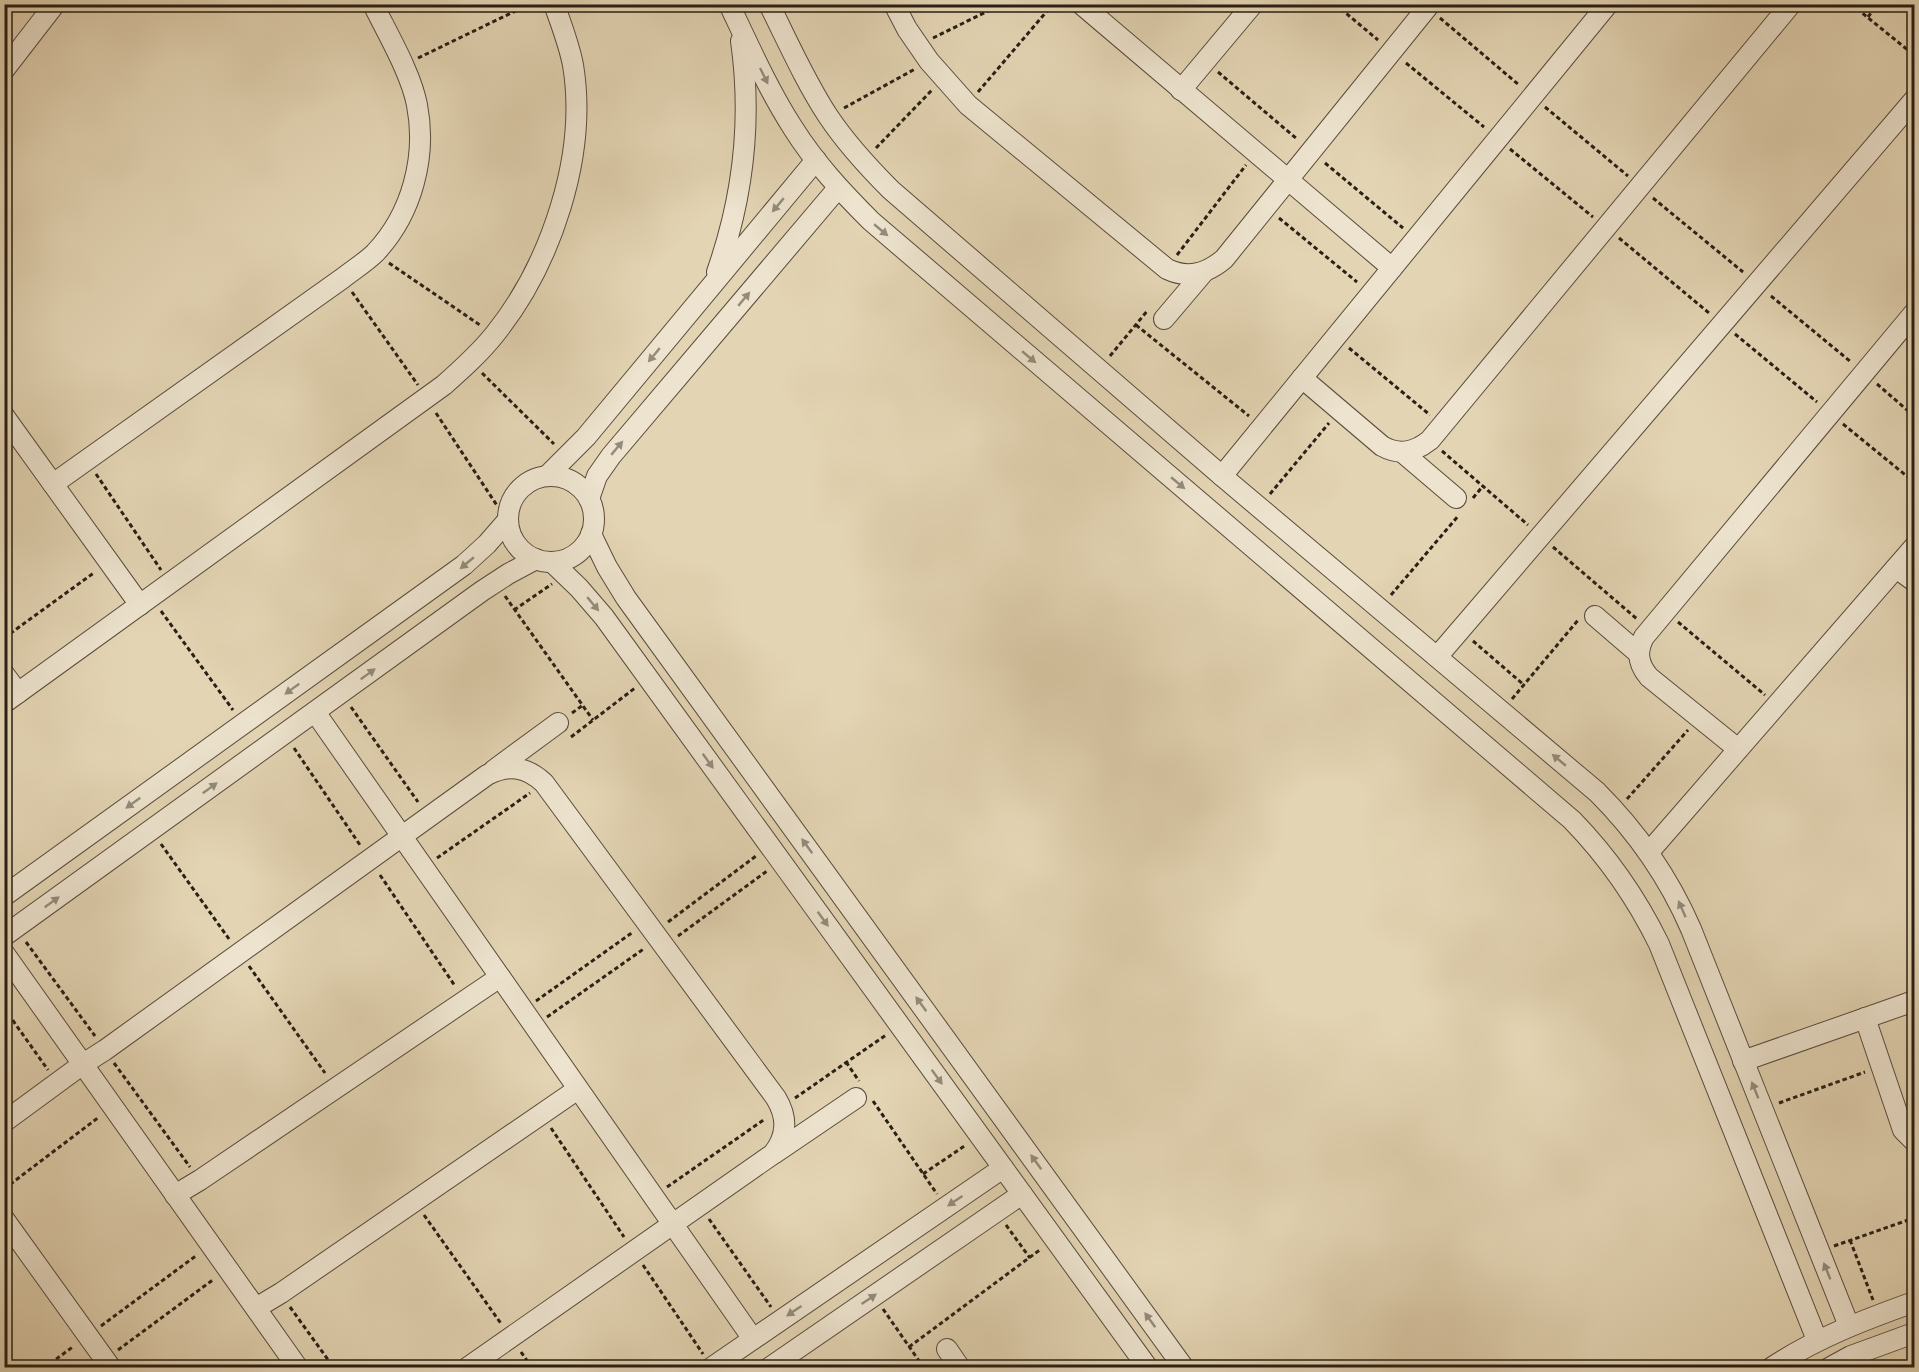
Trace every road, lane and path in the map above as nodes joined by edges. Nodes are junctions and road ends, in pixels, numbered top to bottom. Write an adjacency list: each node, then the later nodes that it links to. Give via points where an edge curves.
1 (55, 4): 25 (street)
2 (373, 4): 24 (street)
3 (530, 4): 24 (path)
4 (554, 4): 54 (street, via 573,66 575,102 569,173 549,242 525,290)
5 (729, 4): 19 (street)
6 (769, 4): 31 (street)
7 (894, 4): 21 (street)
8 (1002, 4): 21 (path)
9 (1053, 4): 30 (path)
10 (1081, 4): 27 (street)
11 (1253, 4): 23 (street)
12 (1335, 4): 20 (path)
13 (1608, 4): 28 (street)
14 (1791, 4): 38 (street)
15 (1851, 4): 18 (path)
16 (1878, 4): 18 (path)
17 (1429, 6): 20 (street); 28 (path)
18 (1868, 18): 22 (path)
19 (740, 27): 35 (street, one-way to 35, via 775,98); 48 (street, via 746,92 744,157 732,222)
20 (1392, 51): 32 (path); 33 (street)
21 (924, 53): 26 (street); 31 (path)
22 (1914, 55)
23 (1205, 61): 27 (street); 33 (path)
24 (403, 66): 43 (street, via 417,103 421,144 415,183 399,221)
25 (4, 70)
26 (944, 78): 30 (street); 36 (path)
27 (1181, 90): 34 (street)
28 (1532, 96): 32 (street); 38 (path)
29 (1914, 100): 47 (street)
30 (968, 105): 45 (street)
31 (828, 116): 36 (street)
32 (1498, 139): 41 (path); 42 (street)
33 (1311, 151): 37 (street); 42 (path)
34 (1255, 154): 37 (street); 45 (path)
35 (816, 160): 39 (street); 48 (street, one-way to 48)
36 (863, 161): 57 (street, via 891,190)
37 (1288, 181): 40 (street); 44 (street)
38 (1640, 187): 41 (street); 47 (path)
39 (838, 188): 74 (street, one-way to 39, via 597,476 611,456); 170 (street, one-way to 170, via 880,229 1572,820 1606,857 1659,944)
40 (1266, 207): 46 (street, via 1224,259); 49 (path)
41 (1606, 228): 52 (path); 65 (street)
42 (1416, 239): 44 (street)
43 (375, 253): 54 (path); 68 (street)
44 (1392, 268): 49 (street)
45 (1167, 269): 46 (street, via 1178,274)
46 (1203, 273): 50 (street)
47 (1757, 284): 52 (street); 58 (path)
48 (713, 285): 67 (street, one-way to 67)
49 (1371, 293): 55 (street)
50 (1157, 313): 53 (path)
51 (1914, 313): 58 (street)
52 (1722, 324): 61 (path); 79 (street)
53 (1136, 325): 57 (path); 64 (path)
54 (494, 334): 56 (street)
55 (1336, 336): 59 (street); 65 (path)
56 (470, 361): 67 (path); 86 (street, via 444,386)
57 (1099, 370): 70 (street)
58 (1864, 373): 61 (street); 63 (path)
59 (1302, 378): 60 (street); 64 (street)
60 (1340, 410): 66 (street, via 1382,446); 76 (path)
61 (1831, 413): 71 (path); 92 (street)
62 (4, 416): 72 (street)
63 (1914, 416)
64 (1262, 427): 70 (street)
65 (1436, 433): 66 (street, via 1422,446); 73 (path)
66 (1402, 452): 75 (street)
67 (567, 457): 69 (street)
68 (86, 460): 72 (street); 86 (path)
69 (547, 476): 74 (street, via 571,481); 77 (street, via 529,481 515,494)
70 (1222, 476): 76 (street)
71 (1914, 482)
72 (53, 484): 81 (street)
73 (1483, 486): 75 (path); 79 (path)
74 (589, 499): 78 (street, via 594,516)
75 (1462, 504): 90 (path)
76 (1259, 507): 90 (street)
77 (507, 521): 82 (street, via 513,540 527,555); 108 (street, one-way to 108, via 464,566)
78 (591, 534): 82 (street, via 572,556); 184 (street, one-way to 78, via 626,598)
79 (1541, 536): 87 (path); 93 (street)
80 (1914, 547): 83 (street)
81 (108, 562): 88 (street); 95 (path)
82 (551, 565): 85 (street); 89 (path); 99 (street, one-way to 99, via 598,609)
83 (1896, 568): 84 (street); 103 (street)
84 (1914, 580)
85 (495, 582): 89 (path); 101 (street, one-way to 85)
86 (170, 583): 88 (street)
87 (1603, 590): 91 (path); 94 (path)
88 (145, 602): 102 (street); 108 (path)
89 (514, 609): 107 (path)
90 (1380, 609): 97 (street)
91 (1591, 610): 96 (street); 100 (path)
92 (1665, 611): 94 (street); 103 (path)
93 (1460, 630): 97 (street); 100 (path)
94 (1649, 630): 96 (street)
95 (4, 638)
96 (1638, 653): 106 (street, via 1648,676)
97 (1437, 657): 105 (street)
98 (4, 674): 102 (street)
99 (648, 678): 107 (path); 117 (street, one-way to 117)
100 (1524, 685): 105 (path)
101 (341, 694): 104 (street); 114 (path)
102 (11, 698)
103 (1777, 705): 110 (street)
104 (315, 712): 115 (street); 121 (street, one-way to 104)
105 (1502, 712): 113 (street, one-way to 105)
106 (1700, 718): 110 (street); 113 (path)
107 (593, 720): 109 (path)
108 (243, 724): 119 (street, one-way to 119)
109 (561, 732): 111 (street)
110 (1738, 749): 116 (street)
111 (487, 775): 112 (street, via 517,768); 114 (street)
112 (544, 783): 118 (path); 120 (street)
113 (1616, 811): 116 (street)
114 (428, 817): 115 (street)
115 (401, 836): 118 (street); 130 (street)
116 (1649, 852): 128 (street, one-way to 116, via 1679,902)
117 (776, 853): 120 (path); 120 (path); 138 (street, one-way to 138)
118 (423, 867): 123 (street)
119 (4, 896)
120 (656, 935): 126 (path); 126 (path); 140 (street, via 782,1108 785,1127)
121 (4, 936)
122 (4, 953): 130 (street)
123 (500, 977): 126 (street); 145 (street)
124 (1914, 1001): 127 (street)
125 (4, 1008): 132 (path)
126 (529, 1018): 133 (street)
127 (1865, 1018): 128 (street); 131 (street)
128 (1743, 1061): 136 (street, one-way to 128)
129 (846, 1062): 134 (path)
130 (83, 1064): 132 (street); 135 (street)
131 (1881, 1066): 136 (path); 139 (street, via 1903,1130)
132 (58, 1083): 137 (street)
133 (578, 1089): 146 (street); 152 (street)
134 (862, 1093): 140 (street); 142 (path)
135 (113, 1106): 143 (path); 145 (street)
136 (1762, 1109): 156 (street)
137 (4, 1122)
138 (980, 1136): 141 (street); 142 (path)
139 (1914, 1142)
140 (773, 1154): 147 (street)
141 (1003, 1168): 144 (street); 148 (street, one-way to 148)
142 (923, 1174): 148 (path)
143 (4, 1189)
144 (1022, 1194): 149 (street); 153 (street)
145 (175, 1195): 155 (street)
146 (415, 1201): 159 (street); 168 (path)
147 (699, 1206): 152 (street); 164 (path)
148 (945, 1207): 164 (street, one-way to 164)
149 (997, 1211): 157 (path); 160 (street)
150 (1914, 1218): 154 (path)
151 (4, 1219): 167 (street)
152 (673, 1224): 168 (street); 169 (street)
153 (1054, 1239): 157 (path); 183 (street)
154 (1850, 1240): 156 (path); 163 (path)
155 (211, 1245): 158 (street); 167 (path)
156 (1819, 1251): 165 (street, one-way to 156)
157 (1030, 1258): 171 (path)
158 (228, 1269): 162 (street); 173 (path)
159 (281, 1293): 162 (street); 176 (path)
160 (873, 1296): 171 (path); 180 (street, one-way to 160)
161 (1914, 1302): 163 (street)
162 (256, 1308): 175 (street)
163 (1879, 1315): 165 (street)
164 (780, 1320): 169 (street)
165 (1849, 1326): 170 (street)
166 (1914, 1333): 186 (street)
167 (88, 1336): 173 (street); 174 (path)
168 (510, 1337): 177 (street); 178 (path)
169 (753, 1339): 179 (street)
170 (1817, 1340): 185 (street)
171 (909, 1347): 181 (path)
172 (947, 1349): 182 (street)
173 (108, 1364)
174 (44, 1368)
175 (298, 1368)
176 (334, 1368)
177 (467, 1368)
178 (532, 1368)
179 (711, 1368)
180 (769, 1368)
181 (924, 1368)
182 (960, 1368)
183 (1148, 1368)
184 (1184, 1368)
185 (1771, 1368)
186 (1829, 1368)

